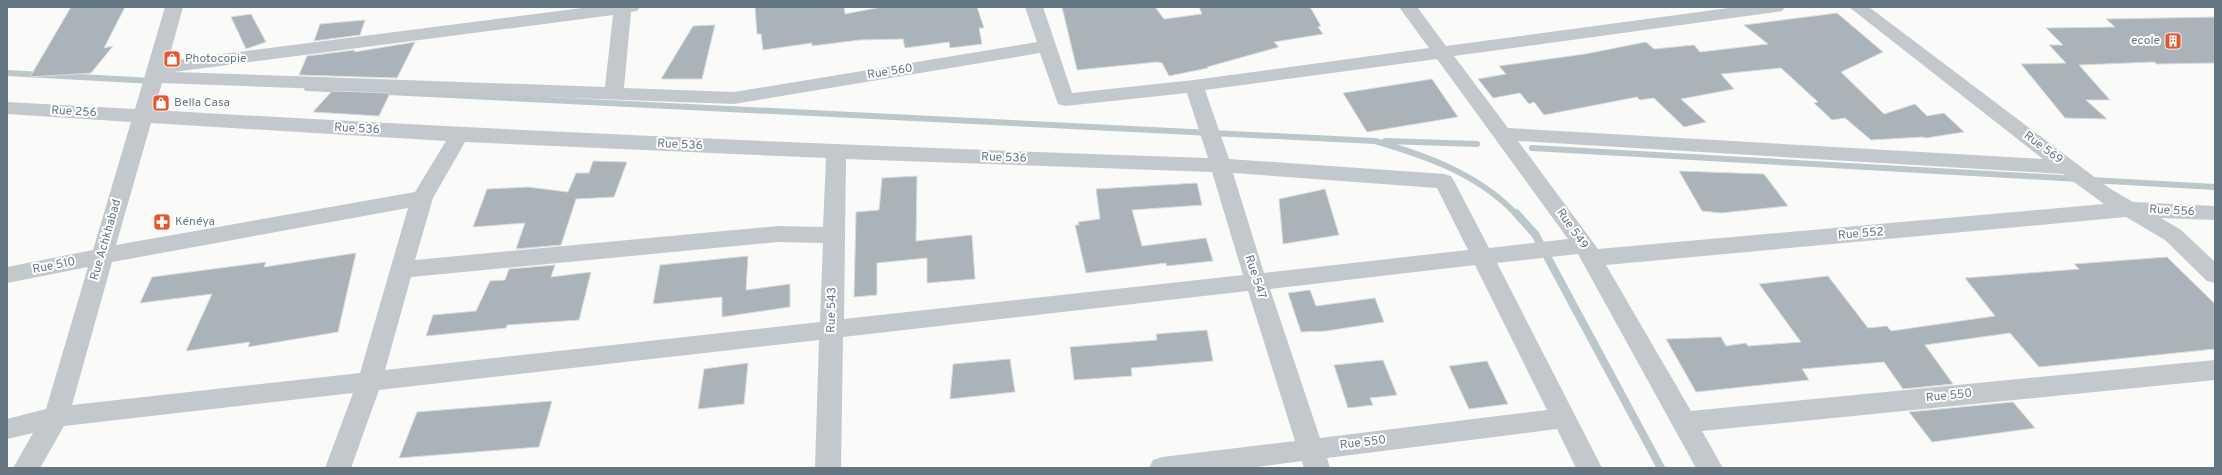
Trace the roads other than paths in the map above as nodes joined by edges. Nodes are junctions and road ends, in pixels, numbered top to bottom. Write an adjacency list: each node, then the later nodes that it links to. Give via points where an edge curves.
1 (174, 7): 9 (street, Rue Achkhabad)
2 (626, 7): 9 (street); 11 (street)
3 (1034, 7): 7 (street)
4 (1408, 7): 8 (street, Rue 549)
5 (1776, 7): 8 (street)
6 (1865, 13): 18 (street, Rue 569)
7 (1047, 46): 10 (street, via 1065,100); 11 (street, Rue 560, via 734,98)
8 (1442, 53): 10 (street); 14 (street, Rue 549)
9 (155, 73): 11 (street, Rue 560); 13 (street, Rue Achkhabad)
10 (1194, 86): 17 (street, Rue 547, via 1206,116)
11 (614, 94)
12 (7, 108): 13 (street, Rue 256)
13 (141, 116): 15 (street, Rue 536); 24 (street, Rue Achkhabad)
14 (1502, 134): 18 (street); 23 (street, Rue 549)
15 (459, 135): 16 (street, Rue 536); 19 (street)
16 (836, 152): 17 (street, Rue 536); 22 (street, Rue 543)
17 (1217, 156): 25 (street, Rue 536, via 1444,181); 29 (street, Rue 547)
18 (2068, 167): 20 (street, Rue 569, via 2102,193)
19 (422, 198): 24 (street, Rue 510); 26 (street)
20 (2130, 209): 21 (street, Rue 556); 23 (street, Rue 552); 28 (street, Rue 569, via 2173,235)
21 (2215, 213)
22 (834, 235): 26 (street, via 778,234); 30 (street, Rue 543)
23 (1588, 252): 25 (street, Rue 552); 35 (street, Rue 549)
24 (102, 256): 27 (street, Rue 510); 33 (street, Rue Achkhabad)
25 (1482, 257): 29 (street, Rue 552); 34 (street)
26 (401, 270): 32 (street)
27 (7, 275)
28 (2215, 275)
29 (1256, 282): 30 (street, Rue 552); 37 (street, Rue 547)
30 (832, 330): 32 (street, Rue 552); 40 (street, Rue 543)
31 (2215, 370): 35 (street, Rue 550)
32 (370, 381): 33 (street, Rue 552); 39 (street)
33 (56, 417): 36 (street, Rue 552); 38 (street, Rue Achkhabad)
34 (1564, 418): 37 (street, Rue 550); 42 (street)
35 (1684, 422): 43 (street, Rue 549)
36 (7, 429)
37 (1314, 459): 41 (street, Rue 550)
38 (26, 468)
39 (338, 468)
40 (828, 468)
41 (1162, 468)
42 (1589, 468)
43 (1710, 468)

